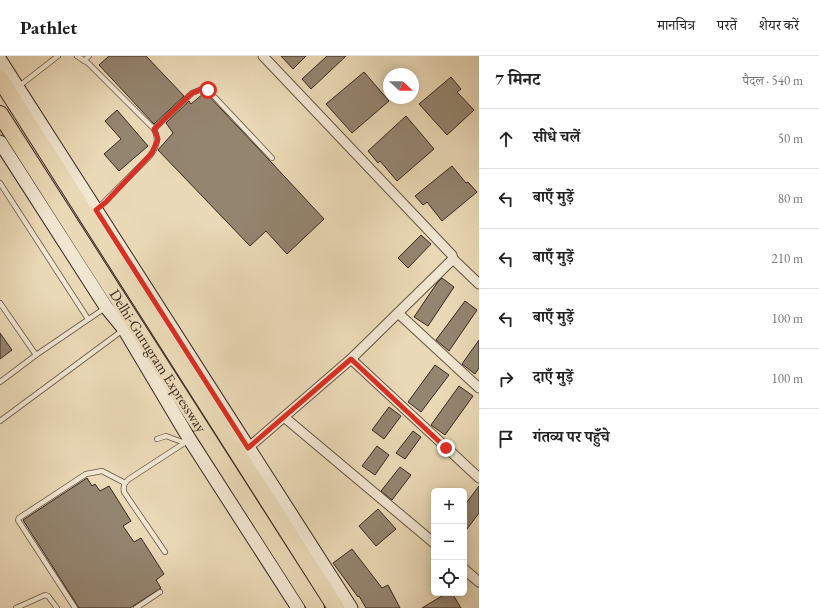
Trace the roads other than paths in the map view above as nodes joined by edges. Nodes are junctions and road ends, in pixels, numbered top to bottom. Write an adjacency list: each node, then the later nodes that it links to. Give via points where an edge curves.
1 (58, 56): 8 (lane)
2 (77, 56): 6 (lane)
3 (89, 56): 6 (lane)
4 (263, 56): 15 (street, via 452,255)
5 (0, 60): 8 (main road)
6 (84, 60): 10 (lane)
7 (0, 79): 44 (highway, Delhi-Gurugram Expressway)
8 (18, 87): 14 (main road)
9 (0, 114): 43 (highway, Delhi-Gurugram Expressway)
10 (154, 129): 12 (lane, via 192,93 202,89 208,90); 14 (lane, via 158,139 152,153)
11 (0, 142): 18 (main road)
12 (272, 158)
13 (0, 183): 20 (lane)
14 (96, 210): 30 (main road)
15 (453, 259): 16 (street); 19 (street)
16 (479, 284)
17 (0, 303): 22 (lane)
18 (106, 307): 20 (lane); 21 (main road)
19 (398, 313): 23 (street); 25 (street)
20 (88, 319): 22 (lane)
21 (124, 329): 27 (lane); 29 (main road)
22 (36, 355): 24 (lane)
23 (351, 359): 26 (street); 31 (street)
24 (0, 382)
25 (479, 388)
26 (284, 417): 30 (street); 33 (street)
27 (0, 421)
28 (157, 440): 29 (lane, via 166,436)
29 (187, 441): 32 (lane); 42 (main road)
30 (248, 448): 45 (main road)
31 (479, 478)
32 (125, 483): 34 (lane, via 124,492); 40 (lane, via 102,472 86,474 18,520)
33 (431, 540)
34 (165, 552)
35 (467, 572): 36 (street)
36 (479, 582)
37 (160, 592): 41 (lane)
38 (16, 608): 39 (lane, via 45,595)
39 (57, 608)
40 (75, 608)
41 (136, 608)
42 (298, 608)
43 (316, 608)
44 (336, 608)
45 (350, 608)

